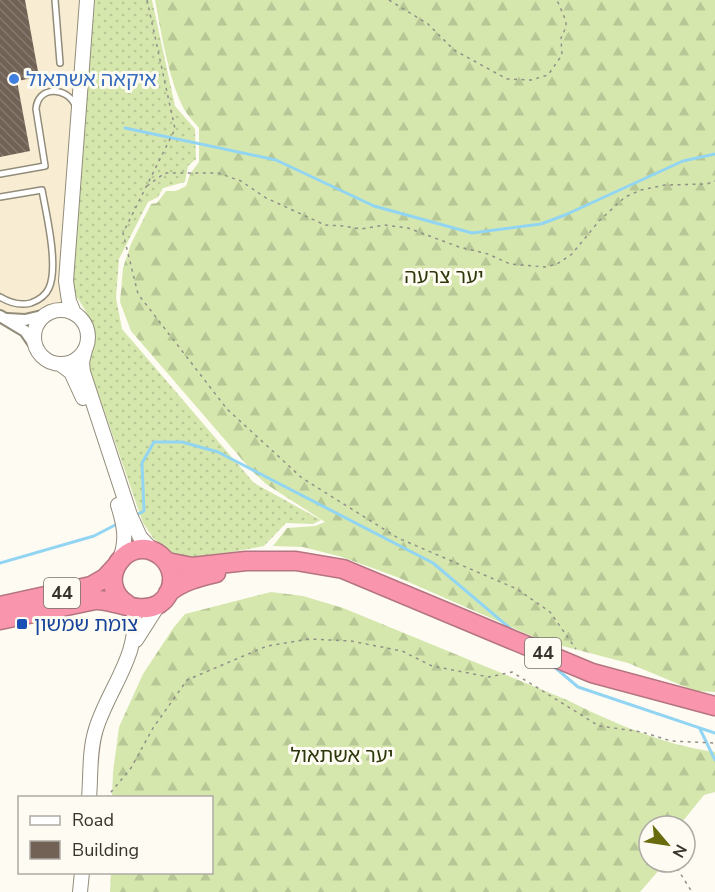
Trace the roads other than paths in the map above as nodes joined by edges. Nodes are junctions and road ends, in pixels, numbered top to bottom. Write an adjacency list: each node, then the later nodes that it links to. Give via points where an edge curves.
1 (55, 0): 3 (lane)
2 (87, 0): 4 (street)
3 (60, 63)
4 (78, 119): 5 (lane, via 74,102 64,93 47,92 36,109 45,166); 7 (street)
5 (0, 174)
6 (0, 197): 8 (lane, via 42,190 52,244 51,283 42,297 19,304)
7 (66, 281): 9 (street); 10 (street, via 58,300)
8 (0, 297)
9 (75, 313): 10 (street, via 62,309); 13 (street, via 87,329)
10 (46, 314): 11 (street, via 20,321); 12 (street, via 34,332)
11 (2, 317): 12 (street, via 28,334)
12 (34, 344): 14 (street, via 44,358)
13 (85, 350): 14 (street, via 72,362); 15 (street, via 83,372)
14 (60, 364): 15 (street, via 71,372 81,392)
15 (127, 521): 16 (street); 18 (street)
16 (153, 551): 17 (highway, 44); 18 (highway, 44, via 134,550)
17 (167, 562): 19 (highway, 44, via 192,567 296,561 342,569); 20 (highway, via 172,575)
18 (118, 563): 21 (highway, 44, via 91,586); 22 (highway, via 114,587)
19 (378, 583): 20 (highway, 44, via 326,570 272,565 202,576 177,586); 25 (highway, 44, via 592,673)
20 (164, 598): 22 (highway, 44, via 146,608); 24 (street)
21 (0, 606)
22 (130, 606): 23 (highway, 44, via 95,600); 24 (street, via 135,620)
23 (0, 620)
24 (130, 653): 26 (street, via 95,733)
25 (715, 706)
26 (89, 796)
27 (82, 874): 28 (street)
28 (80, 892)

